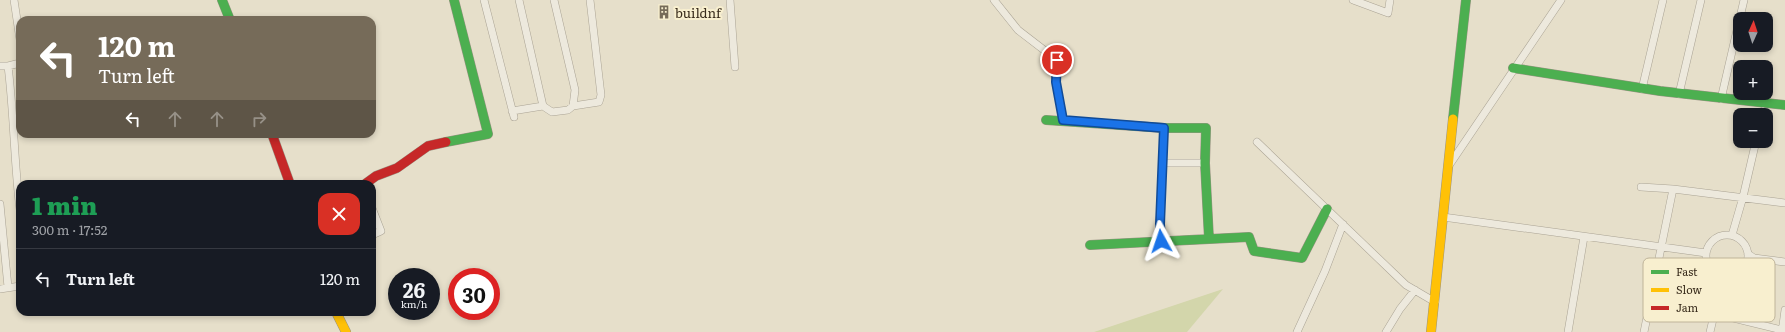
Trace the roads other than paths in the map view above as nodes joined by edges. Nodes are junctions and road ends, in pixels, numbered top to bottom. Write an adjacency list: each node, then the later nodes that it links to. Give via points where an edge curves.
1 (14, 0): 17 (street)
2 (222, 0): 18 (street)
3 (454, 0): 41 (street, via 488,134 428,146 397,168)
4 (484, 0): 28 (street, via 513,114)
5 (519, 0): 28 (street)
6 (554, 0): 29 (street, via 575,90)
7 (590, 0): 29 (street, via 601,95 599,102)
8 (730, 0): 22 (street)
9 (994, 0): 31 (street, via 1018,30 1057,60 1056,82)
10 (1354, 0): 11 (street, via 1388,13)
11 (1390, 0)
12 (1466, 0): 38 (street)
13 (1561, 0): 23 (street)
14 (1662, 0): 24 (street)
15 (1701, 0): 25 (street)
16 (1744, 0): 26 (street)
17 (16, 16)
18 (228, 16)
19 (16, 64): 21 (street)
20 (0, 66): 21 (street)
21 (8, 66): 39 (street)
22 (735, 67)
23 (1514, 68): 24 (street); 38 (street)
24 (1642, 89): 25 (street)
25 (1679, 94): 26 (street)
26 (1721, 99): 27 (street)
27 (1785, 105)
28 (543, 106): 29 (street, via 552,112 568,110)
29 (573, 106)
30 (1046, 120): 31 (street)
31 (1063, 120): 32 (street)
32 (1164, 128): 36 (street); 37 (street, via 1206,128)
33 (273, 138): 40 (street)
34 (1257, 142): 47 (street)
35 (1754, 148): 44 (street)
36 (1163, 163): 37 (street); 55 (street)
37 (1205, 163): 54 (street)
38 (1449, 166): 48 (street)
39 (16, 180)
40 (289, 180)
41 (370, 180)
42 (1641, 187): 43 (street)
43 (1672, 189): 44 (street); 57 (street)
44 (1743, 197): 45 (street); 52 (street)
45 (1785, 203)
46 (0, 204): 67 (street)
47 (1327, 209): 50 (street); 54 (street, via 1302,258 1254,251 1249,237)
48 (1443, 217): 53 (street); 70 (street)
49 (376, 218): 51 (street, via 381,231)
50 (1343, 224): 69 (street, via 1406,285); 78 (street)
51 (376, 233)
52 (1732, 235): 58 (street, via 1718,236 1712,241); 59 (street, via 1743,242)
53 (1584, 237): 57 (street); 81 (street)
54 (1209, 239): 55 (street)
55 (1161, 241): 56 (street)
56 (1090, 245)
57 (1662, 246): 58 (street); 60 (street)
58 (1706, 253): 61 (street)
59 (1748, 254): 62 (street); 63 (street)
60 (1659, 258)
61 (1706, 258)
62 (1747, 258)
63 (1754, 258)
64 (1775, 261): 65 (street)
65 (1785, 262)
66 (16, 286): 67 (street)
67 (8, 287): 68 (street)
68 (0, 289)
69 (1415, 290): 70 (street); 79 (street)
70 (1435, 302): 80 (street)
71 (1785, 310): 76 (street)
72 (338, 316): 77 (street)
73 (1646, 322): 82 (street)
74 (1712, 322): 83 (street)
75 (1748, 322): 76 (street)
76 (1782, 331)
77 (346, 332)
78 (1297, 332)
79 (1386, 332)
80 (1431, 332)
81 (1568, 332)
82 (1644, 332)
83 (1710, 332)

